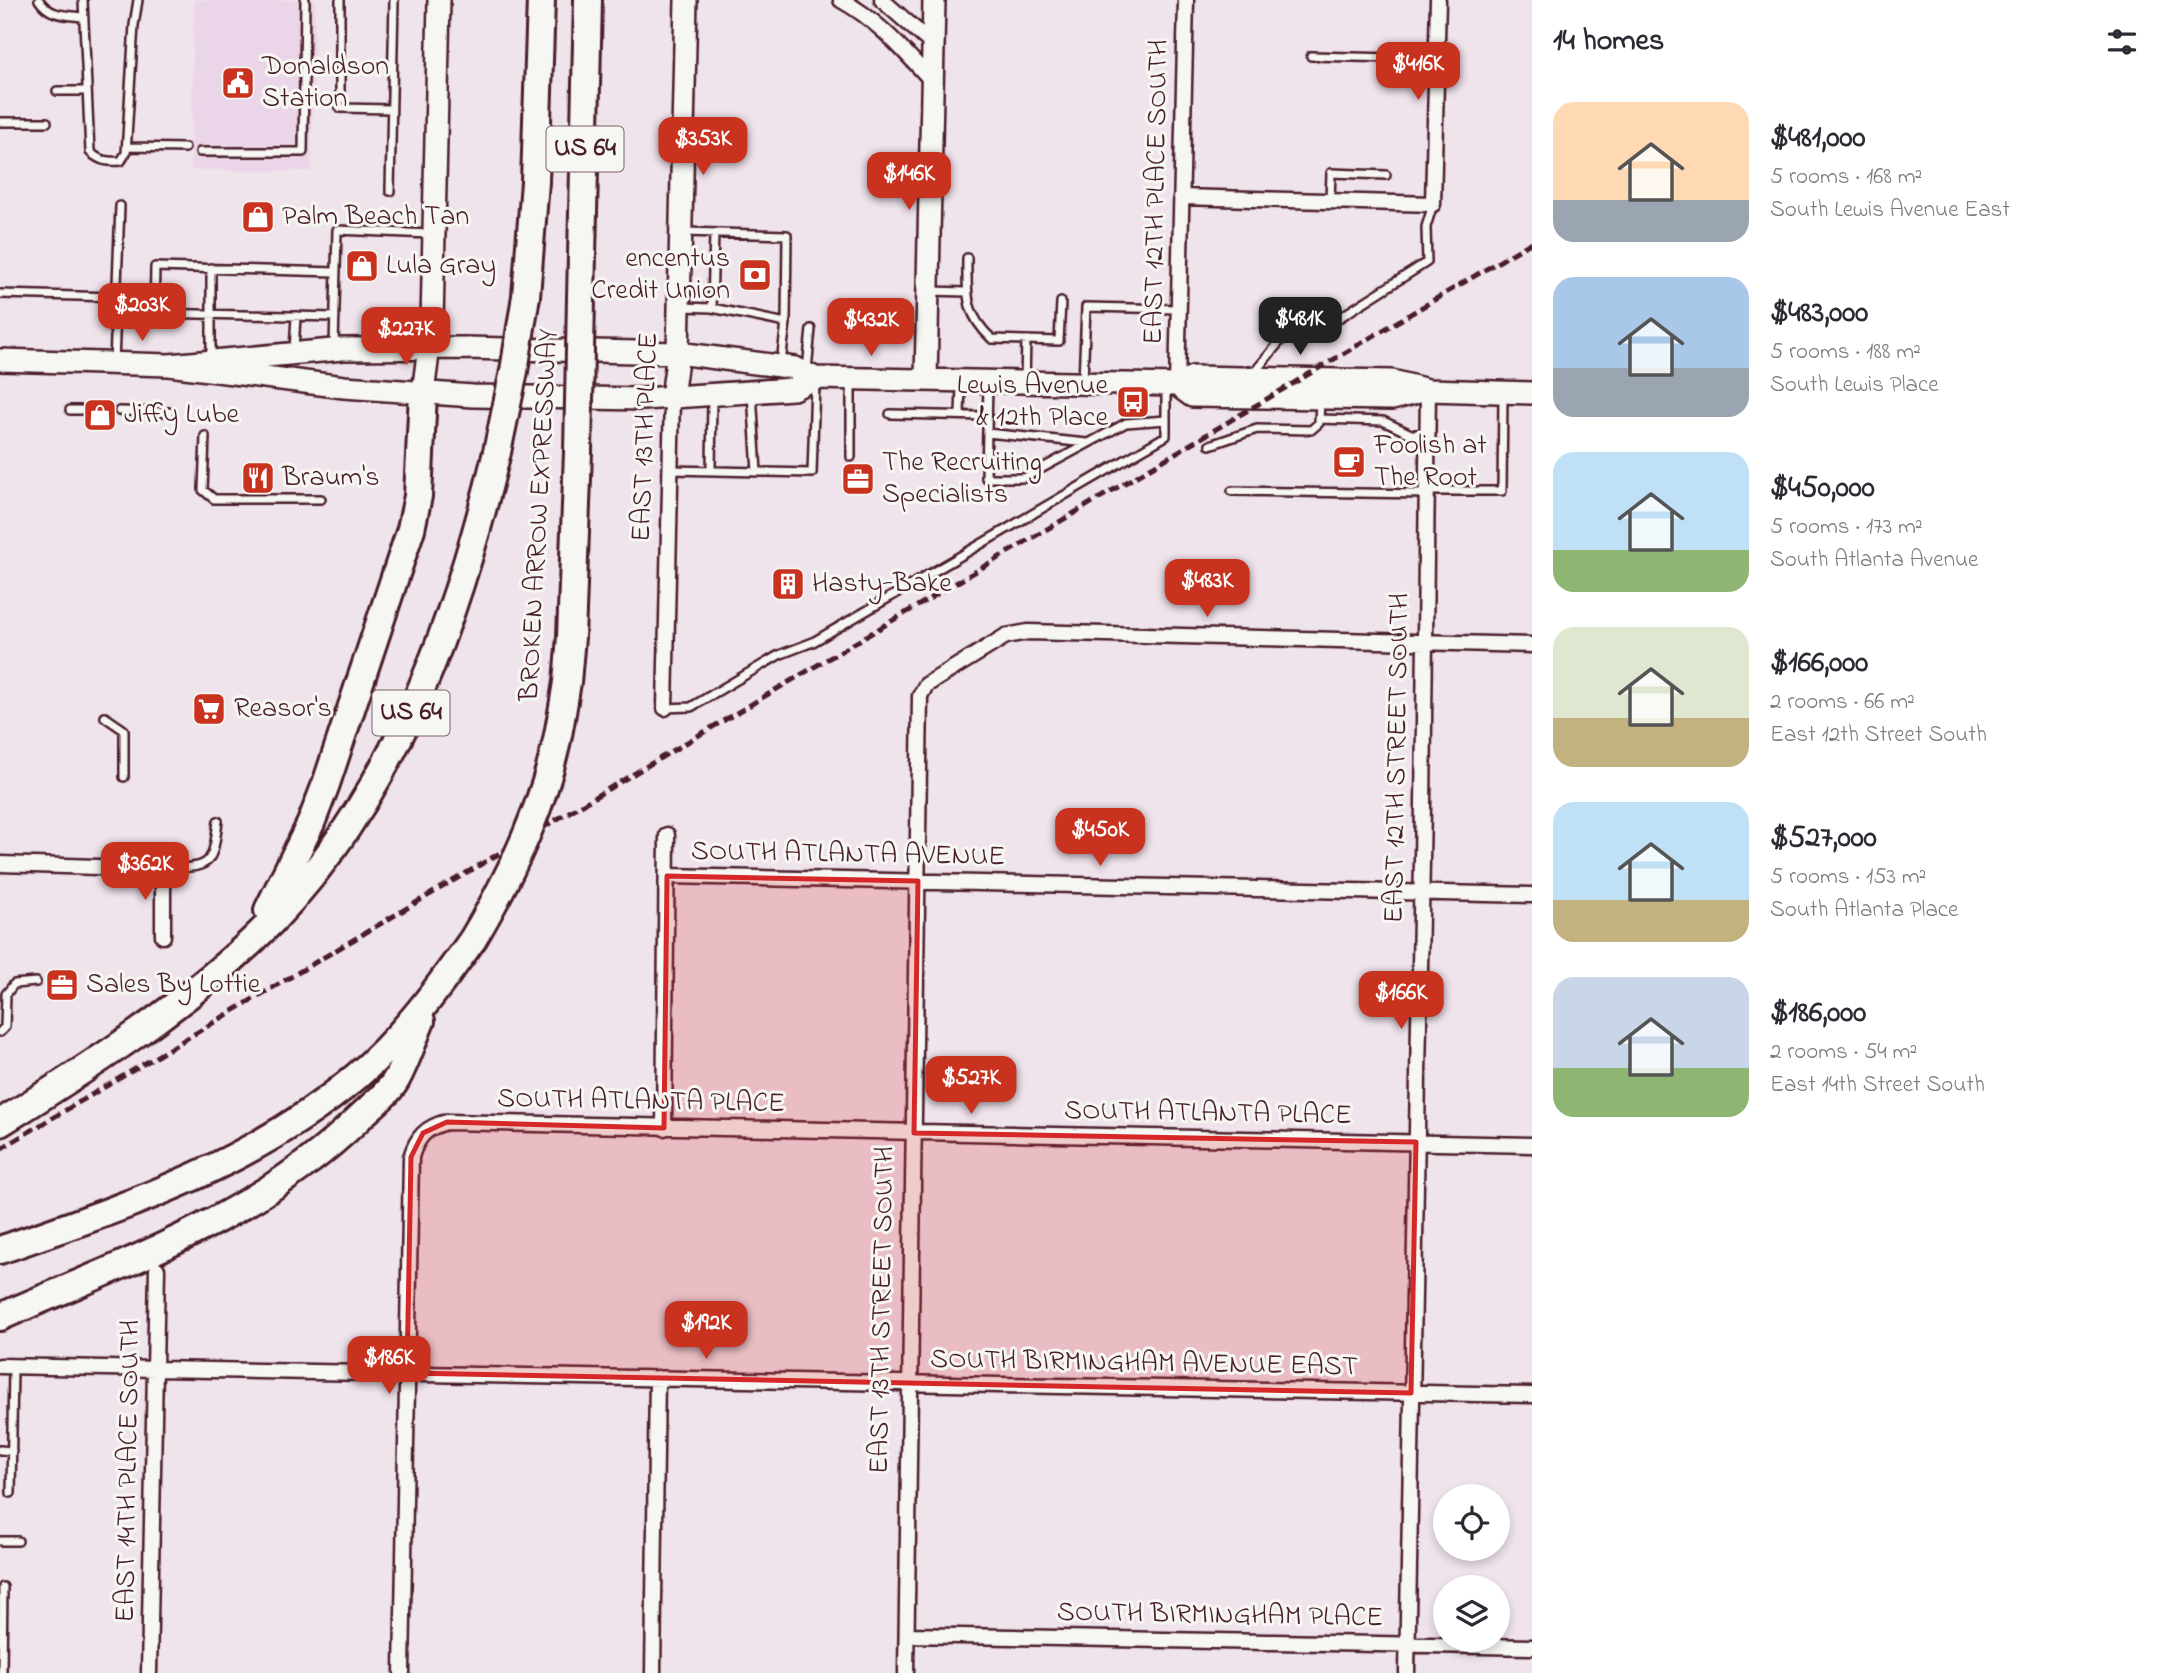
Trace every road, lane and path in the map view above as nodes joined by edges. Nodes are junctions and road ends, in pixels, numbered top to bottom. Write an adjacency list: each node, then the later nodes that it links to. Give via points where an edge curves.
1 (38, 0): 16 (lane, via 54,13)
2 (83, 0): 16 (lane)
3 (138, 0): 26 (lane)
4 (305, 0): 28 (lane, via 303,152)
5 (340, 0): 23 (lane, via 340,108)
6 (394, 0): 23 (lane)
7 (439, 0): 37 (street)
8 (541, 0): 117 (highway, BROKEN ARROW EXPRESSWAY / US 64, bridge, via 526,296 497,452 464,574 407,723 359,811 328,855)
9 (588, 0): 120 (highway, BROKEN ARROW EXPRESSWAY / US 64, bridge, via 578,452 567,682 557,741 532,822 502,891)
10 (686, 0): 35 (street, EAST 13TH PLACE)
11 (841, 0): 20 (street, via 880,27)
12 (882, 0): 17 (street)
13 (934, 0): 17 (street)
14 (1186, 0): 31 (street, EAST 12TH PLACE SOUTH)
15 (1438, 0): 19 (street)
16 (83, 18): 22 (lane)
17 (933, 45): 20 (street)
18 (1311, 56): 19 (lane)
19 (1436, 60): 33 (street)
20 (932, 80): 41 (street)
21 (57, 91): 22 (lane)
22 (86, 91): 26 (lane, via 90,152 99,160 121,161)
23 (391, 109): 30 (lane)
24 (0, 122): 25 (lane)
25 (47, 122)
26 (127, 147): 27 (lane)
27 (185, 148)
28 (200, 152)
29 (1386, 175): 32 (lane, via 1331,173)
30 (390, 191)
31 (1181, 197): 32 (street); 48 (street, EAST 12TH PLACE SOUTH)
32 (1330, 201): 33 (street)
33 (1433, 204): 67 (lane, via 1426,227 1427,262 1314,334 1282,339)
34 (120, 206): 44 (lane)
35 (681, 232): 36 (lane); 46 (street, EAST 13TH PLACE)
36 (714, 233): 47 (lane); 54 (lane, via 787,235)
37 (435, 234): 40 (lane, via 337,230); 57 (street)
38 (967, 258): 42 (lane)
39 (211, 268): 40 (lane); 50 (lane, via 155,267); 51 (lane)
40 (336, 272): 53 (lane)
41 (928, 291): 42 (lane); 69 (street)
42 (967, 292): 56 (lane, via 971,313 992,339)
43 (0, 294): 44 (lane)
44 (116, 298): 49 (lane)
45 (1061, 302): 56 (lane, via 1059,341)
46 (679, 307): 47 (lane); 59 (street, EAST 13TH PLACE)
47 (712, 308): 54 (lane)
48 (1178, 309): 73 (lane, via 1086,307); 74 (street, EAST 12TH PLACE SOUTH)
49 (116, 313): 50 (lane); 63 (lane)
50 (154, 313): 51 (lane)
51 (210, 315): 52 (lane); 62 (lane)
52 (296, 316): 53 (lane); 60 (lane)
53 (335, 317): 58 (lane)
54 (786, 323): 65 (lane)
55 (811, 329): 66 (lane)
56 (1026, 340): 72 (lane)
57 (430, 347): 58 (street); 59 (street); 78 (street)
58 (334, 350): 60 (street)
59 (678, 353): 65 (street); 81 (street, EAST 13TH PLACE)
60 (294, 354): 62 (street)
61 (0, 360): 63 (street)
62 (211, 361): 64 (street)
63 (114, 363): 64 (street)
64 (169, 365): 78 (street)
65 (780, 366): 66 (street)
66 (811, 376): 68 (street); 76 (street, via 793,389); 99 (lane, via 812,473)
67 (1250, 377): 74 (street, via 1192,377); 75 (street, via 1392,381)
68 (851, 379): 69 (street); 96 (lane)
69 (926, 380): 70 (street)
70 (961, 381): 71 (street); 88 (lane)
71 (988, 381): 72 (street); 89 (lane)
72 (1025, 382): 73 (street)
73 (1083, 383): 74 (street)
74 (1172, 385): 82 (street, via 1192,396); 90 (lane)
75 (1428, 390): 77 (street); 82 (street); 92 (street, EAST 12TH STREET SOUTH)
76 (752, 392): 80 (street); 99 (lane)
77 (1503, 392): 79 (street); 101 (lane, via 1502,491)
78 (423, 393): 81 (street); 117 (highway, via 418,496 411,529 311,823)
79 (1532, 393)
80 (712, 395): 81 (street); 98 (lane)
81 (672, 397): 97 (street, EAST 13TH PLACE)
82 (1319, 409): 92 (lane, via 1383,421 1411,434); 95 (lane, via 1319,423 1311,430 1257,429)
83 (70, 410): 84 (lane)
84 (82, 410)
85 (119, 411): 86 (lane)
86 (169, 412)
87 (890, 414): 88 (lane)
88 (960, 415): 89 (lane)
89 (987, 416): 91 (lane)
90 (1166, 420): 94 (lane, via 1126,423); 105 (lane, via 1166,436 813,642 779,655 691,707)
91 (987, 433): 94 (lane); 94 (lane, via 986,478 1024,478)
92 (1427, 434): 101 (street, EAST 12TH STREET SOUTH)
93 (205, 436): 102 (lane, via 203,490 214,499)
94 (1089, 443)
95 (1210, 445)
96 (851, 457)
97 (671, 471): 98 (lane); 105 (street, EAST 13TH PLACE)
98 (711, 471): 99 (lane)
99 (757, 472)
100 (1231, 491): 101 (lane)
101 (1426, 493): 103 (street, EAST 12TH STREET SOUTH)
102 (321, 499)
103 (1425, 643): 104 (street); 113 (street, EAST 13TH STREET SOUTH, via 1028,632 1006,636 926,685 920,696); 114 (street, EAST 12TH STREET SOUTH)
104 (1532, 645)
105 (666, 708)
106 (105, 717): 107 (lane, via 124,730)
107 (124, 777)
108 (218, 821): 111 (lane, via 215,852 207,863)
109 (667, 835): 112 (street)
110 (0, 864): 111 (street)
111 (163, 869): 116 (street)
112 (667, 876): 113 (street, SOUTH ATLANTA AVENUE); 123 (street)
113 (918, 881): 114 (street, SOUTH ATLANTA AVENUE); 124 (street, EAST 13TH STREET SOUTH)
114 (1422, 892): 115 (street, SOUTH ATLANTA AVENUE); 125 (street, EAST 12TH STREET SOUTH)
115 (1532, 895)
116 (163, 936)
117 (254, 939): 122 (highway, BROKEN ARROW EXPRESSWAY / US 64, via 166,1014)
118 (36, 982): 119 (lane, via 14,984)
119 (3, 993): 121 (lane, via 5,1027)
120 (430, 1000): 127 (highway, BROKEN ARROW EXPRESSWAY / US 64, via 358,1075 268,1140 178,1184); 129 (highway, via 395,1082 331,1146 254,1200 208,1225)
121 (0, 1032)
122 (0, 1123)
123 (664, 1128): 124 (street, SOUTH ATLANTA PLACE); 132 (street, SOUTH ATLANTA PLACE, via 447,1122 423,1133 411,1157)
124 (914, 1133): 125 (street, SOUTH ATLANTA PLACE); 134 (street, EAST 13TH STREET SOUTH)
125 (1416, 1142): 126 (street, SOUTH ATLANTA PLACE); 135 (street, EAST 12TH STREET SOUTH)
126 (1532, 1145)
127 (0, 1250)
128 (157, 1269): 131 (street, EAST 14TH PLACE SOUTH)
129 (0, 1317)
130 (6, 1367): 131 (street, SOUTH BIRMINGHAM AVENUE EAST); 138 (lane)
131 (155, 1368): 132 (street, SOUTH BIRMINGHAM AVENUE EAST); 149 (street, EAST 14TH PLACE SOUTH)
132 (407, 1373): 133 (street, SOUTH BIRMINGHAM AVENUE EAST); 150 (street)
133 (657, 1378): 134 (street, SOUTH BIRMINGHAM AVENUE EAST); 151 (street)
134 (910, 1383): 135 (street, SOUTH BIRMINGHAM AVENUE EAST); 144 (street, EAST 13TH STREET SOUTH)
135 (1411, 1393): 136 (street, SOUTH BIRMINGHAM AVENUE EAST); 145 (street, EAST 12TH STREET SOUTH)
136 (1532, 1395)
137 (0, 1450): 138 (lane)
138 (12, 1451): 139 (lane)
139 (11, 1493)
140 (0, 1541): 141 (lane)
141 (18, 1541)
142 (3, 1587): 143 (lane)
143 (1, 1616): 147 (lane)
144 (907, 1635): 145 (street, SOUTH BIRMINGHAM PLACE); 152 (street, EAST 13TH STREET SOUTH)
145 (1408, 1644): 146 (street, SOUTH BIRMINGHAM PLACE); 153 (street, EAST 12TH STREET SOUTH)
146 (1532, 1647)
147 (1, 1653): 148 (lane)
148 (2, 1673)
149 (149, 1673)
150 (402, 1673)
151 (653, 1673)
152 (906, 1673)
153 (1407, 1673)

